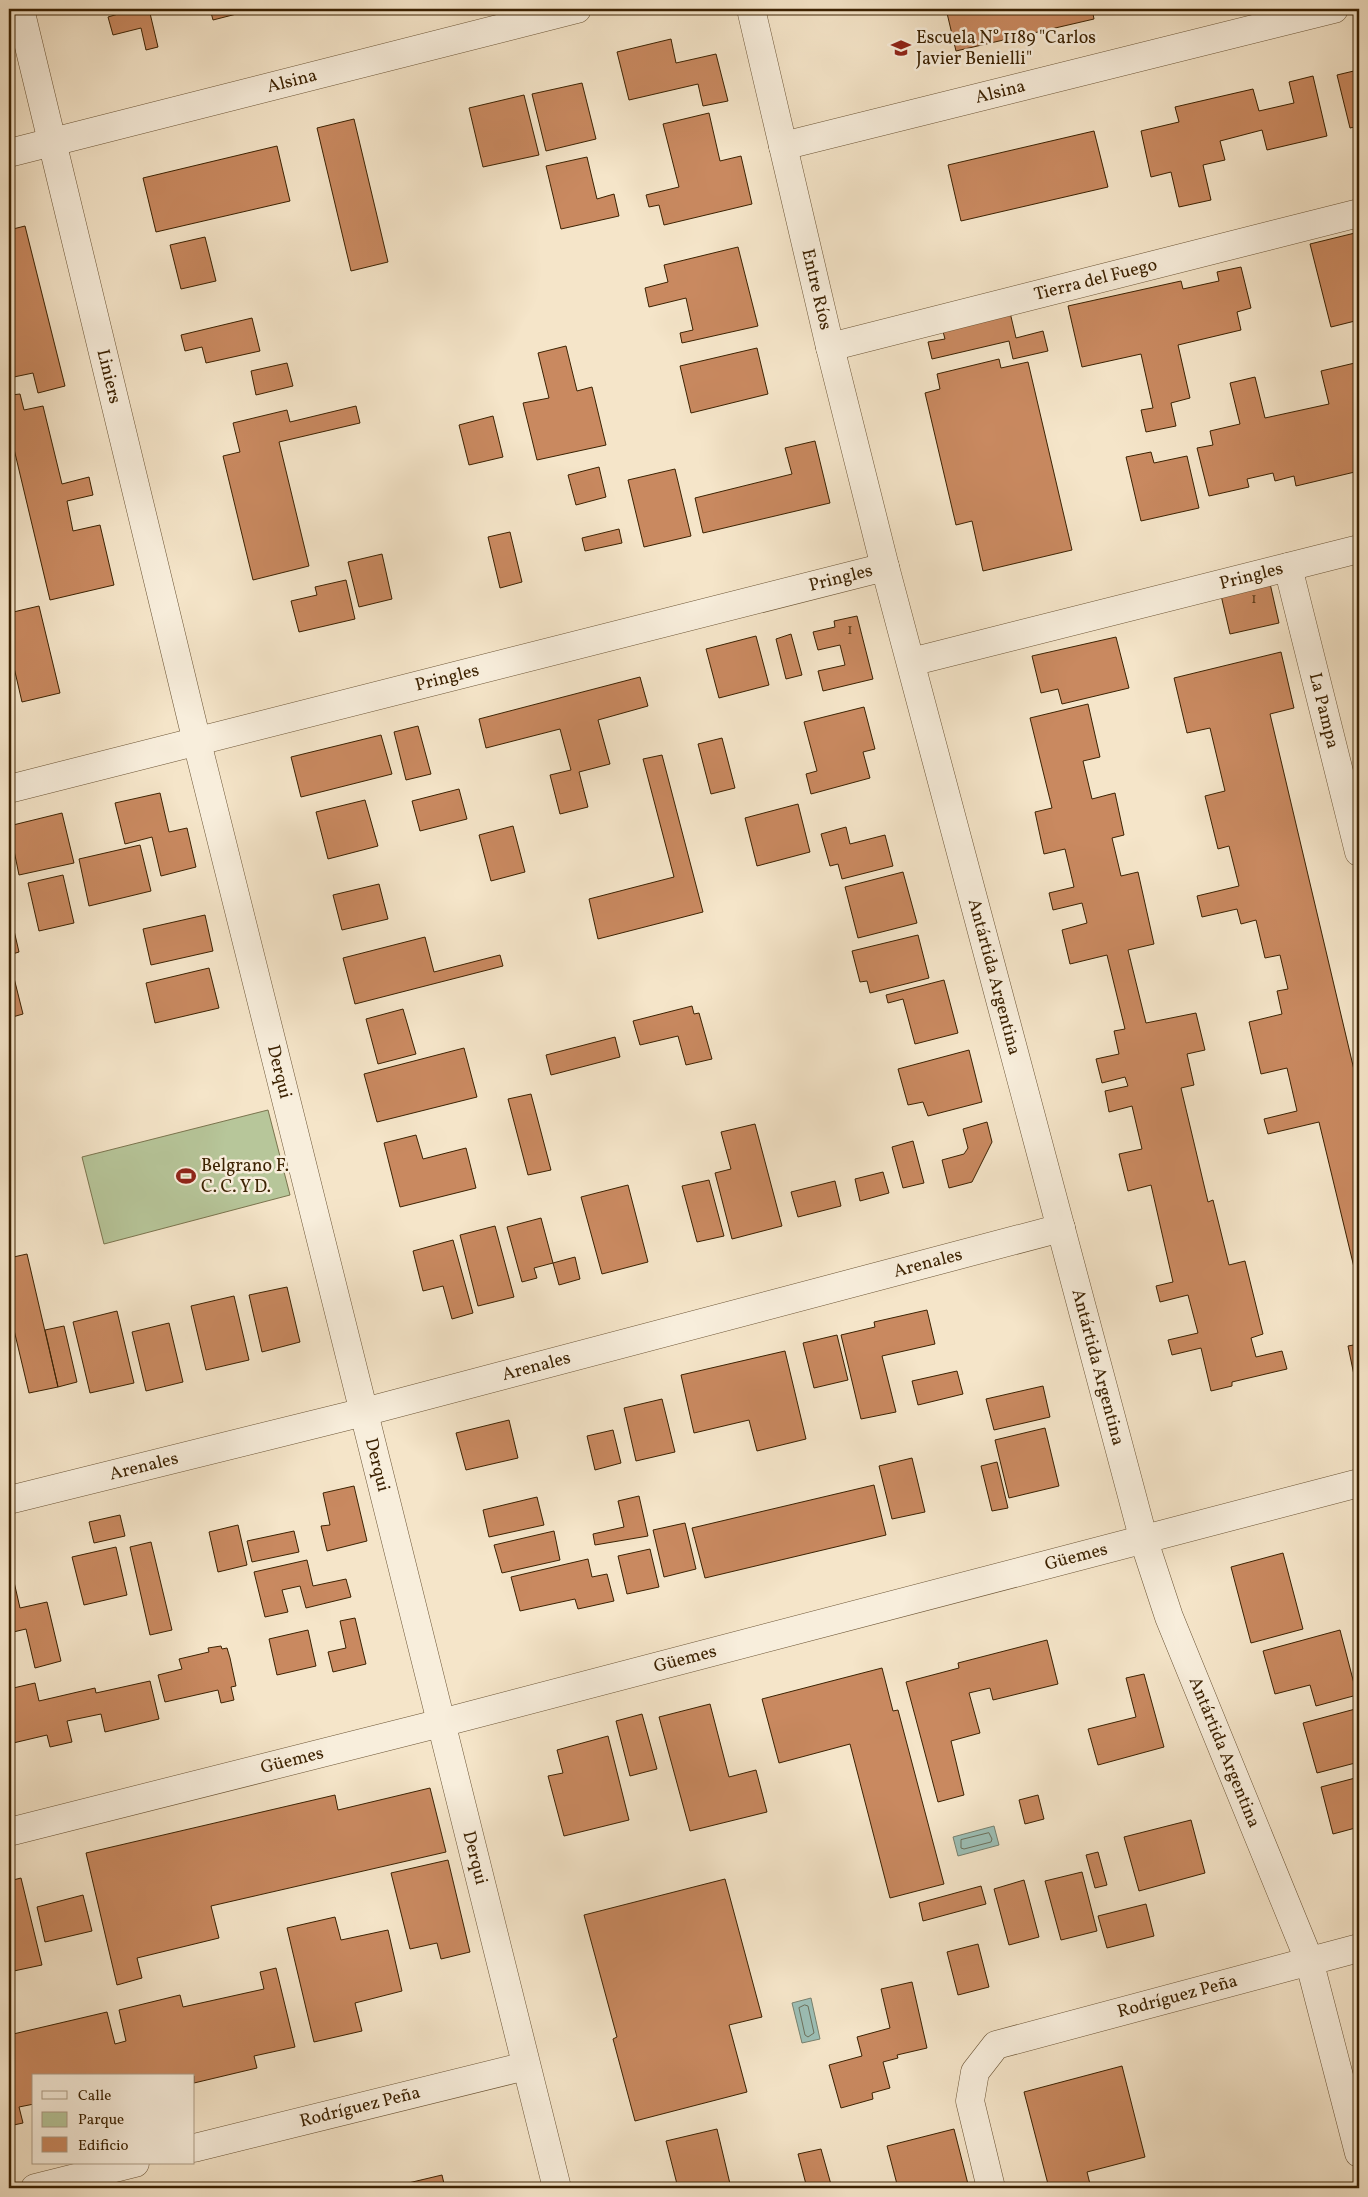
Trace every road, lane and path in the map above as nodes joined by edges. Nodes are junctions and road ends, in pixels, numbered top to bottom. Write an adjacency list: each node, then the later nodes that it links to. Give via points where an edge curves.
1 (20, 9): 5 (street, Liniers)
2 (577, 9): 5 (street, Alsina)
3 (751, 9): 6 (street, Entre Ríos)
4 (1334, 9): 6 (street, Alsina)
5 (53, 142): 7 (street, Alsina); 14 (street, Liniers)
6 (783, 146): 9 (street, Entre Ríos)
7 (9, 153)
8 (1359, 213): 9 (street, Tierra del Fuego)
9 (830, 347): 11 (street, Entre Ríos)
10 (1359, 548): 12 (street, Pringles)
11 (885, 567): 13 (street, Antártida Argentina); 14 (street, Pringles)
12 (1288, 567): 13 (street, Pringles); 16 (street, La Pampa)
13 (911, 662): 17 (street, Antártida Argentina)
14 (197, 742): 15 (street, Pringles); 18 (street, Derqui)
15 (9, 788)
16 (1359, 852)
17 (1061, 1228): 18 (street, Arenales); 21 (street, Antártida Argentina)
18 (364, 1412): 20 (street, Arenales); 22 (street, Derqui)
19 (1359, 1483): 21 (street, Güemes)
20 (9, 1500)
21 (1144, 1541): 22 (street, Güemes); 25 (street, Antártida Argentina, via 1169,1617)
22 (441, 1723): 23 (street, Güemes); 26 (street, Derqui)
23 (9, 1832)
24 (1359, 1948): 25 (street, Rodríguez Peña)
25 (1310, 1960): 28 (street, Antártida Argentina); 32 (street, Rodríguez Peña, via 996,2045 975,2072 970,2101)
26 (526, 2066): 27 (street, Rodríguez Peña); 31 (street, Derqui)
27 (195, 2148)
28 (1359, 2153)
29 (131, 2164): 30 (street)
30 (34, 2188)
31 (557, 2188)
32 (991, 2188)

